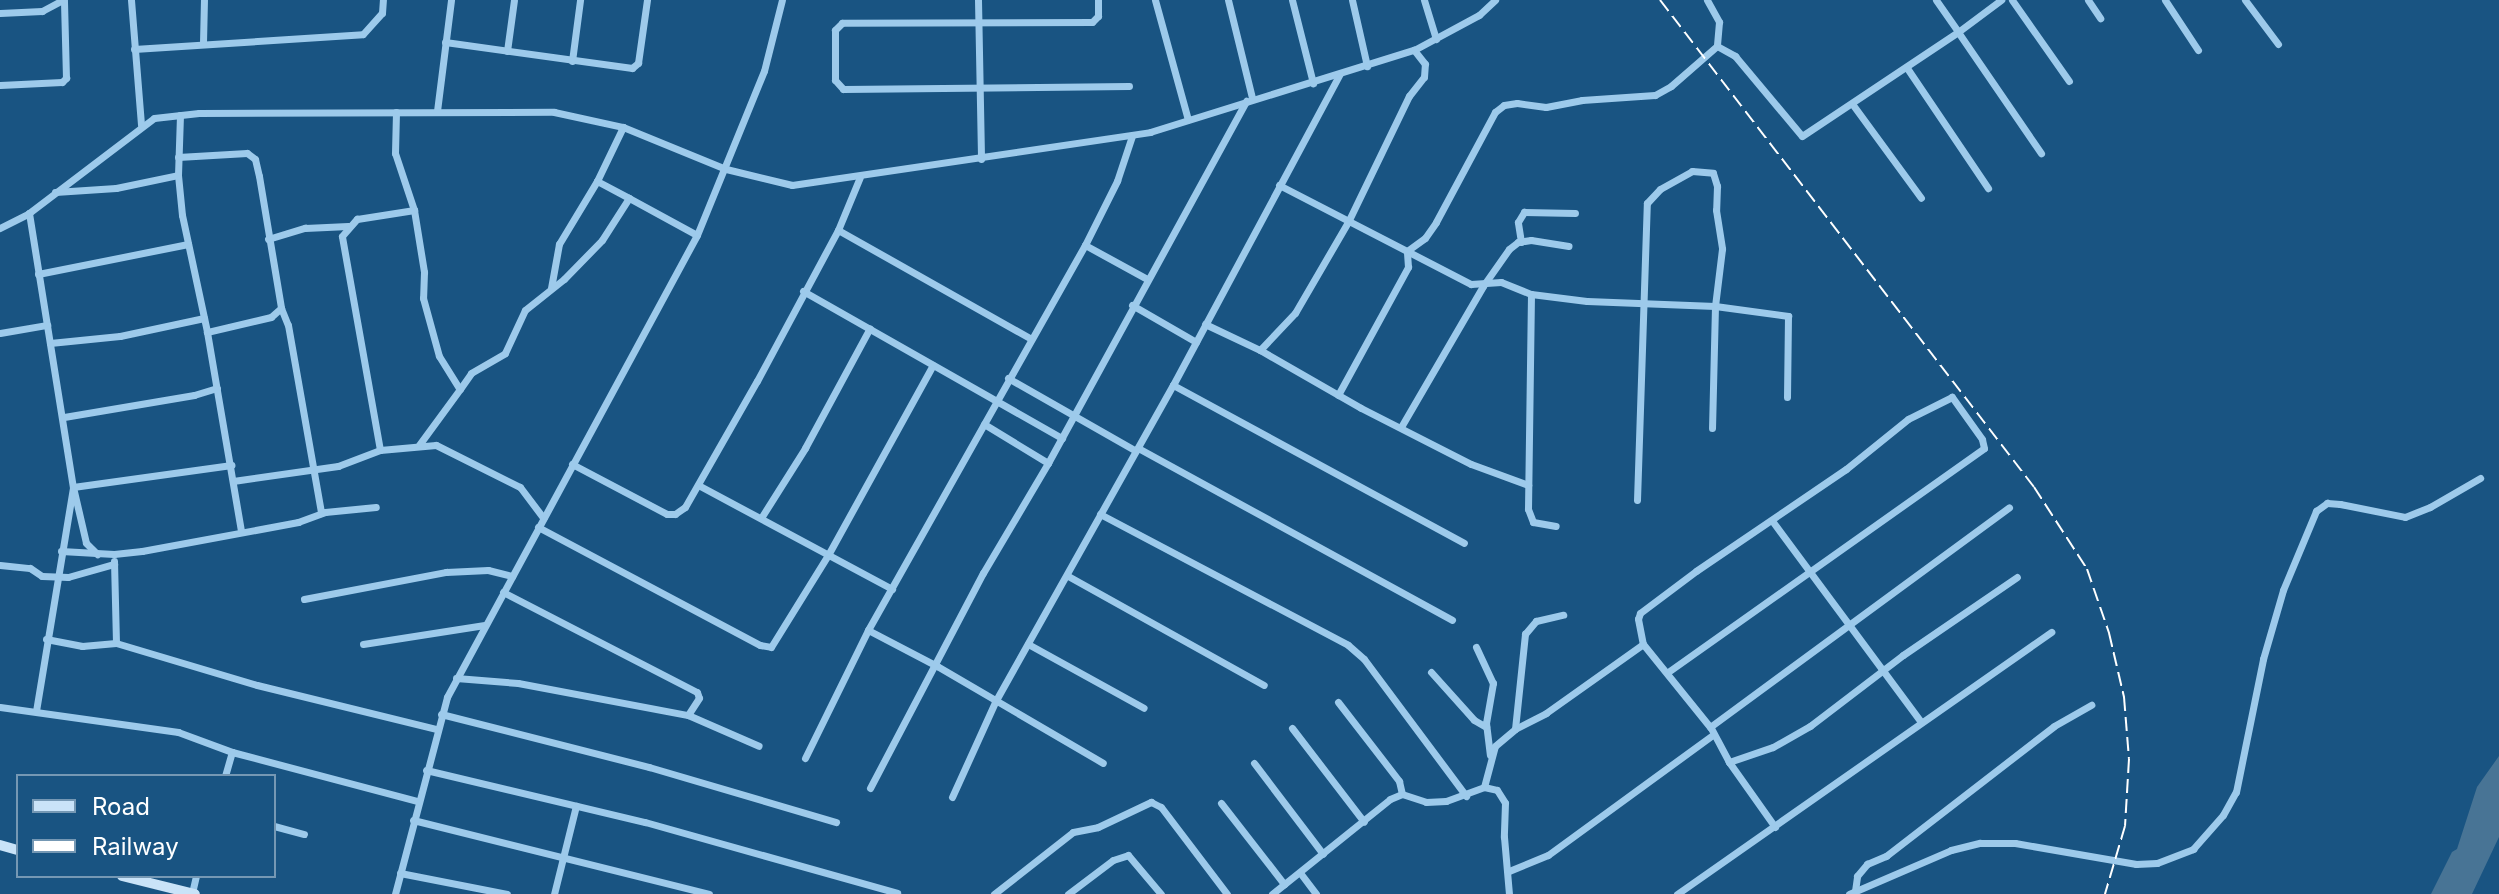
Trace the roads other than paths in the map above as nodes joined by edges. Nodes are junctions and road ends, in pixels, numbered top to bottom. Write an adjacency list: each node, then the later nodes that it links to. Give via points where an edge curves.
1 (64, 0): 25 (street, via 42,11); 44 (street, via 66,78)
2 (131, 0): 34 (street)
3 (204, 0): 31 (street)
4 (383, 0): 31 (street, via 382,13 363,34)
5 (451, 0): 30 (street)
6 (514, 0): 37 (street)
7 (580, 0): 38 (street)
8 (647, 0): 38 (street, via 636,66)
9 (782, 0): 59 (street, via 764,71)
10 (978, 0): 27 (street)
11 (1098, 0): 27 (street, via 1098,16 1092,22)
12 (1155, 0): 52 (street)
13 (1228, 0): 47 (street)
14 (1292, 0): 43 (street)
15 (1352, 0): 39 (street)
16 (1424, 0): 29 (street)
17 (1495, 0): 29 (street)
18 (1707, 0): 33 (street, via 1719,22)
19 (1936, 0): 28 (street)
20 (2001, 0): 28 (street)
21 (2012, 0): 42 (street)
22 (2088, 0): 26 (street)
23 (2165, 0): 36 (street)
24 (2245, 0): 32 (street)
25 (0, 13)
26 (2100, 18)
27 (978, 22): 46 (street); 46 (street, via 842,23 835,30 835,80 843,89)
28 (1958, 32): 40 (street); 56 (street)
29 (1436, 39): 35 (street)
30 (445, 42): 37 (street); 49 (street)
31 (203, 43): 34 (street)
32 (2278, 44)
33 (1717, 46): 48 (street, via 1735,56 1802,136); 81 (street, via 1655,95 1549,107 1504,105 1490,118 1436,222)
34 (134, 49): 53 (street)
35 (1414, 50): 39 (street); 71 (street, via 1426,72 1409,96)
36 (2198, 50)
37 (507, 51): 38 (street)
38 (572, 61)
39 (1367, 66): 41 (street)
40 (1907, 68): 48 (street); 64 (street)
41 (1340, 74): 43 (street); 63 (street)
42 (2069, 81)
43 (1313, 83): 47 (street)
44 (0, 85)
45 (1129, 86): 46 (street)
46 (979, 89): 58 (street)
47 (1249, 99): 52 (street); 85 (street)
48 (1853, 105): 67 (street)
49 (437, 111): 50 (street); 54 (street, via 554,112)
50 (396, 112): 51 (street); 68 (street, via 395,153)
51 (180, 115): 53 (street); 57 (street)
52 (1188, 120): 55 (street)
53 (141, 125): 65 (street)
54 (623, 127): 59 (street); 62 (street)
55 (1132, 136): 58 (street); 79 (street, via 1117,181)
56 (2041, 153)
57 (178, 157): 60 (street); 76 (street, via 240,152 255,159)
58 (981, 159): 61 (street)
59 (726, 169): 61 (street, via 792,185); 75 (street)
60 (178, 175): 65 (street, via 116,188); 78 (street)
61 (860, 177): 74 (street)
62 (597, 181): 66 (street); 87 (street, via 559,244)
63 (1279, 185): 71 (street); 95 (street)
64 (1988, 188)
65 (55, 192): 69 (street)
66 (629, 198): 75 (street); 87 (street, via 602,240)
67 (1921, 198)
68 (414, 210): 72 (street, via 363,217); 108 (street, via 423,298 439,356)
69 (29, 213): 73 (street); 84 (street)
70 (1575, 213): 77 (street, via 1524,212 1518,222)
71 (1348, 222): 81 (street); 103 (street, via 1295,313)
72 (348, 226): 76 (street, via 305,228); 119 (street, via 342,236 344,254)
73 (0, 228)
74 (838, 230): 88 (street); 100 (street)
75 (697, 235): 122 (street)
76 (268, 239): 93 (street)
77 (1521, 242): 80 (street); 86 (street, via 1509,249)
78 (188, 244): 84 (street); 94 (street)
79 (1085, 245): 85 (street); 100 (street)
80 (1569, 246)
81 (1407, 251): 82 (street); 83 (street)
82 (1423, 260): 83 (street); 86 (street, via 1463,282)
83 (1408, 267): 109 (street)
84 (38, 274): 96 (street)
85 (1147, 279): 91 (street)
86 (1483, 286): 89 (street, via 1501,282); 115 (street)
87 (551, 288): 108 (street, via 525,310 505,353 471,373)
88 (803, 291): 97 (street); 128 (street)
89 (1531, 294): 90 (street); 127 (street)
90 (1644, 304): 92 (street); 92 (street, via 1647,203 1660,189 1700,169 1713,173 1717,186 1722,249); 130 (street)
91 (1132, 305): 101 (street); 113 (street)
92 (1715, 306): 110 (street, via 1788,316); 116 (street)
93 (281, 308): 98 (street, via 259,321); 124 (street)
94 (204, 318): 98 (street); 102 (street, via 120,336)
95 (1205, 324): 101 (street); 103 (street)
96 (47, 325): 99 (street); 102 (street)
97 (870, 328): 104 (street); 136 (street)
98 (207, 332): 107 (street)
99 (0, 333)
100 (1030, 338): 105 (street)
101 (1196, 342): 106 (street)
102 (50, 343): 112 (street)
103 (1260, 350): 109 (street)
104 (933, 365): 111 (street); 145 (street)
105 (1008, 378): 111 (street); 113 (street)
106 (1173, 385): 120 (street); 141 (street)
107 (217, 388): 112 (street); 123 (street)
108 (460, 389): 118 (street)
109 (1338, 395): 115 (street)
110 (1787, 397)
111 (996, 401): 114 (street); 117 (street)
112 (64, 417): 129 (street)
113 (1071, 417): 117 (street); 120 (street)
114 (984, 424): 121 (street); 153 (street)
115 (1401, 427): 127 (street, via 1471,464)
116 (1712, 428)
117 (1062, 438): 121 (street)
118 (419, 445): 119 (street); 135 (street, via 436,445 520,487)
119 (380, 450): 124 (street)
120 (1137, 450): 134 (street); 157 (street)
121 (1048, 463): 168 (street, via 983,573)
122 (572, 464): 128 (street, via 672,515); 135 (street)
123 (231, 465): 126 (street); 129 (street)
124 (311, 471): 126 (street); 133 (street)
125 (2480, 478): 223 (street, via 2405,517 2327,503 2316,511 2279,604 2236,792 2193,849 2136,864 2015,843 1980,843 1951,850)
126 (233, 481): 140 (street)
127 (1528, 485): 138 (street, via 1533,522)
128 (700, 486): 136 (street)
129 (73, 487): 142 (street); 143 (street, via 86,543)
130 (1637, 500)
131 (376, 507): 133 (street)
132 (2009, 507): 158 (street)
133 (321, 513): 140 (street, via 298,522)
134 (1100, 514): 150 (street); 200 (street, via 1348,645)
135 (543, 518): 139 (street)
136 (761, 518): 145 (street)
137 (1773, 522): 148 (street); 148 (street, via 1908,419 1952,397 1984,448); 166 (street, via 1640,613)
138 (1556, 526)
139 (538, 527): 145 (street, via 766,647 776,644); 149 (street)
140 (241, 530): 144 (street)
141 (1464, 543)
142 (61, 551): 143 (street); 151 (street)
143 (97, 554): 144 (street)
144 (114, 554): 146 (street)
145 (828, 555): 153 (street)
146 (114, 564): 151 (street, via 82,576); 163 (street)
147 (0, 565): 151 (street)
148 (1812, 572): 158 (street); 171 (street)
149 (512, 576): 154 (street); 155 (street, via 488,570 446,572)
150 (1068, 576): 165 (street); 173 (street)
151 (60, 577): 162 (street)
152 (2017, 577): 169 (street)
153 (892, 589): 160 (street)
154 (503, 592): 159 (street); 181 (street, via 697,692 699,698)
155 (304, 599)
156 (1563, 615): 186 (street, via 1536,621 1525,634)
157 (1452, 620)
158 (1850, 624): 169 (street); 187 (street)
159 (485, 625): 164 (street); 172 (street)
160 (868, 630): 168 (street); 191 (street)
161 (2051, 632): 182 (street)
162 (46, 639): 163 (street, via 82,646); 179 (street)
163 (116, 643): 185 (street)
164 (363, 644)
165 (1028, 644): 174 (street); 178 (street)
166 (1643, 644): 171 (street); 186 (street)
167 (1476, 647): 183 (street, via 1493,683)
168 (937, 666): 174 (street); 198 (street)
169 (1882, 671): 182 (street); 192 (street, via 1810,726 1773,747)
170 (1431, 672): 183 (street)
171 (1668, 672): 187 (street)
172 (456, 678): 180 (street); 181 (street, via 518,683)
173 (1264, 685)
174 (995, 702): 193 (street); 201 (street)
175 (1338, 702): 199 (street, via 1399,781)
176 (2091, 705): 223 (street, via 2054,726 1886,856 1867,864)
177 (0, 707): 179 (street)
178 (1144, 708)
179 (36, 711): 189 (street, via 178,732)
180 (441, 714): 185 (street); 206 (street)
181 (688, 715): 188 (street)
182 (1921, 722): 209 (street)
183 (1486, 727): 190 (street)
184 (1292, 728): 207 (street)
185 (436, 729): 195 (street)
186 (1515, 729): 190 (street)
187 (1712, 730): 192 (street); 213 (street, via 1548,855)
188 (759, 746)
189 (232, 752): 196 (street); 202 (street)
190 (1490, 757): 197 (street)
191 (805, 758)
192 (1729, 762): 209 (street)
193 (1103, 763)
194 (1254, 763): 211 (street)
195 (426, 770): 202 (street); 204 (street)
196 (226, 774)
197 (1484, 787): 200 (street); 213 (street, via 1497,790 1505,803)
198 (870, 788)
199 (1402, 794): 200 (street, via 1426,802); 207 (street)
200 (1466, 796)
201 (952, 797)
202 (418, 801): 205 (street)
203 (1221, 803): 217 (street)
204 (576, 806): 212 (street); 222 (street)
205 (413, 820): 212 (street); 214 (street)
206 (836, 822)
207 (1364, 822): 211 (street)
208 (276, 827): 210 (street)
209 (1775, 827): 235 (street)
210 (304, 834)
211 (1323, 854): 215 (street)
212 (563, 856): 227 (street); 228 (street)
213 (1509, 871): 219 (street)
214 (400, 873): 225 (street); 226 (street)
215 (1301, 874): 217 (street); 233 (street)
216 (127, 878): 218 (main road)
217 (1284, 884): 232 (street)
218 (154, 889): 224 (main road)
219 (1510, 889): 234 (street)
220 (1158, 891): 229 (street, via 1128,855); 230 (street)
221 (1000, 892): 231 (street, via 1059,841 1151,802 1161,807)
222 (897, 893)
223 (1852, 893)
224 (193, 894)
225 (395, 894)
226 (507, 894)
227 (554, 894)
228 (709, 894)
229 (1068, 894)
230 (1149, 894)
231 (1227, 894)
232 (1272, 894)
233 (1316, 894)
234 (1502, 894)
235 (1677, 894)

